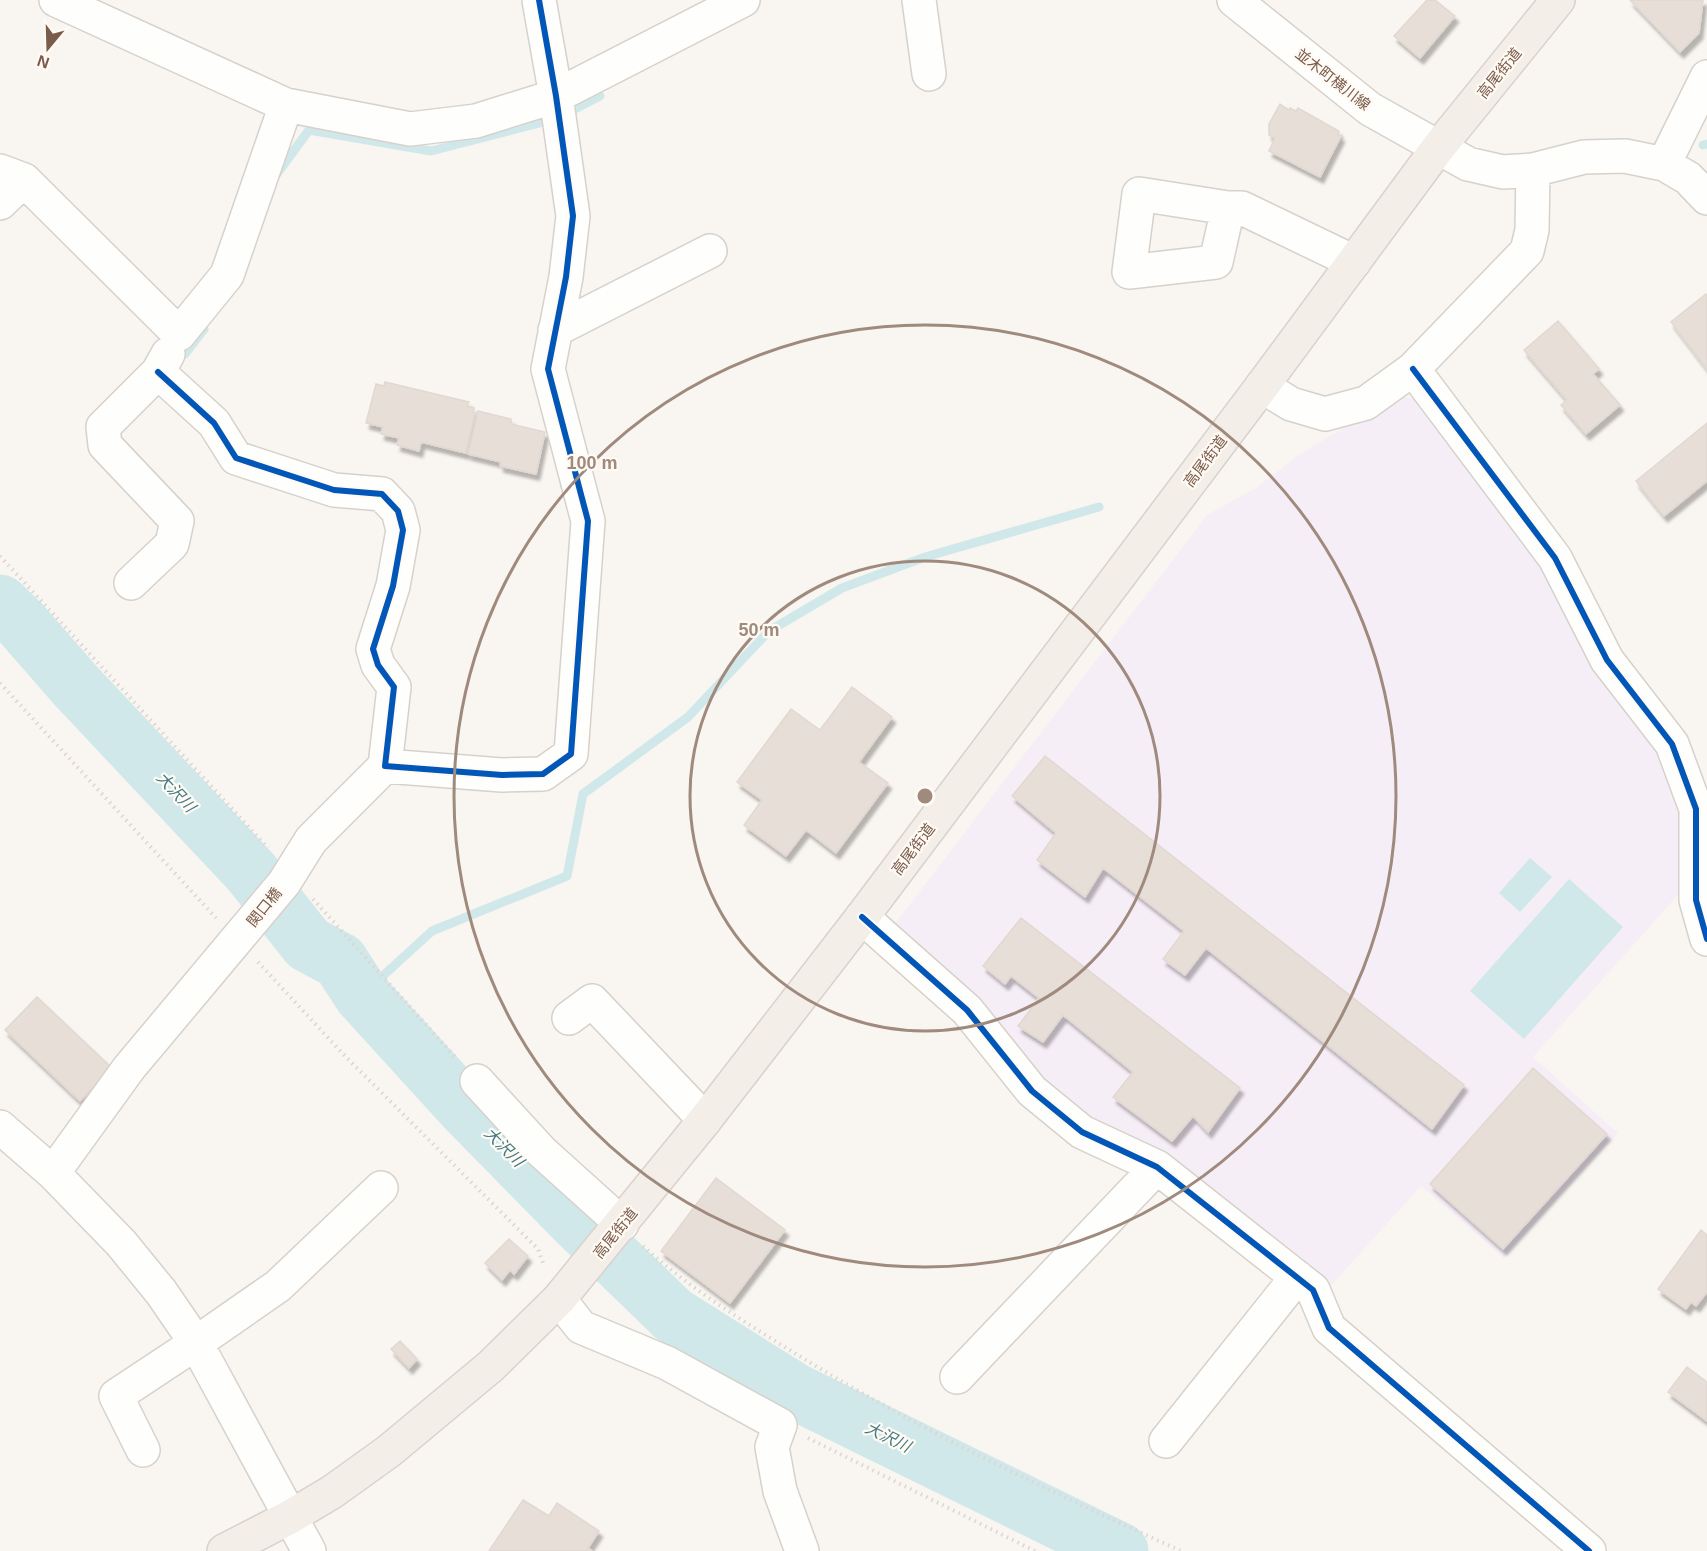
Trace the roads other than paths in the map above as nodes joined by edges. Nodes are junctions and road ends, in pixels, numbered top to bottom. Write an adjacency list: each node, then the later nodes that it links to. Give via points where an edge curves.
1 (57, 0): 10 (street)
2 (538, 0): 9 (street)
3 (743, 0): 9 (street)
4 (919, 0): 7 (street)
5 (1236, 0): 11 (street, 並木町横川線, via 1370,109)
6 (1558, 0): 11 (main road, 高尾街道)
7 (929, 74)
8 (1707, 77): 12 (street)
9 (556, 96): 10 (street, via 476,121 410,129); 20 (street, via 573,216)
10 (286, 105): 21 (street, via 227,275)
11 (1438, 148): 13 (street, 並木町横川線, via 1468,164 1503,172); 19 (main road, 高尾街道)
12 (1664, 164): 13 (street, 並木町横川線, via 1625,156 1584,157); 15 (street, 並木町横川線, via 1688,178)
13 (1533, 170): 22 (street, via 1532,230 1527,251)
14 (12, 176): 16 (street); 21 (street)
15 (1707, 198)
16 (0, 203)
17 (1228, 208): 19 (street, via 1242,208)
18 (710, 251): 20 (street)
19 (1354, 262): 24 (main road, 高尾街道)
20 (555, 330): 26 (street, via 548,369 588,521 571,754 543,774 502,775)
21 (179, 334): 23 (street)
22 (1413, 369): 24 (street, via 1366,403 1325,414 1291,404); 28 (street, via 1555,558 1607,660 1672,744 1696,809 1696,900)
23 (158, 372): 25 (street, via 103,428 105,445 177,521 172,544); 26 (street, via 214,423 236,458 334,490 382,494 398,511 403,530 393,586 373,649 378,665 394,687)
24 (1262, 386): 27 (main road, 高尾街道)
25 (131, 583)
26 (385, 766): 34 (street, 関口橋, via 311,840 240,936 129,1068)
27 (862, 917): 31 (main road, 高尾街道); 33 (street, via 967,1010 1032,1091 1082,1132)
28 (1707, 939)
29 (569, 1018): 31 (street, via 592,1001)
30 (477, 1081): 36 (street)
31 (705, 1119): 36 (main road, 高尾街道)
32 (0, 1127): 34 (street)
33 (1157, 1167): 37 (street); 40 (street)
34 (53, 1173): 39 (street, via 121,1243)
35 (381, 1188): 39 (street, via 278,1286)
36 (617, 1230): 38 (main road, 高尾街道)
37 (1297, 1277): 41 (street); 47 (street, via 1313,1290 1329,1328)
38 (569, 1288): 43 (main road, 高尾街道, via 491,1366 388,1451); 46 (street, via 581,1327 667,1363 780,1425 772,1447 780,1491)
39 (196, 1343): 42 (street, via 116,1396); 43 (street)
40 (957, 1377)
41 (1166, 1441)
42 (143, 1450)
43 (290, 1518): 44 (main road, 高尾街道); 45 (street)
44 (224, 1551)
45 (309, 1551)
46 (802, 1551)
47 (1589, 1551)

